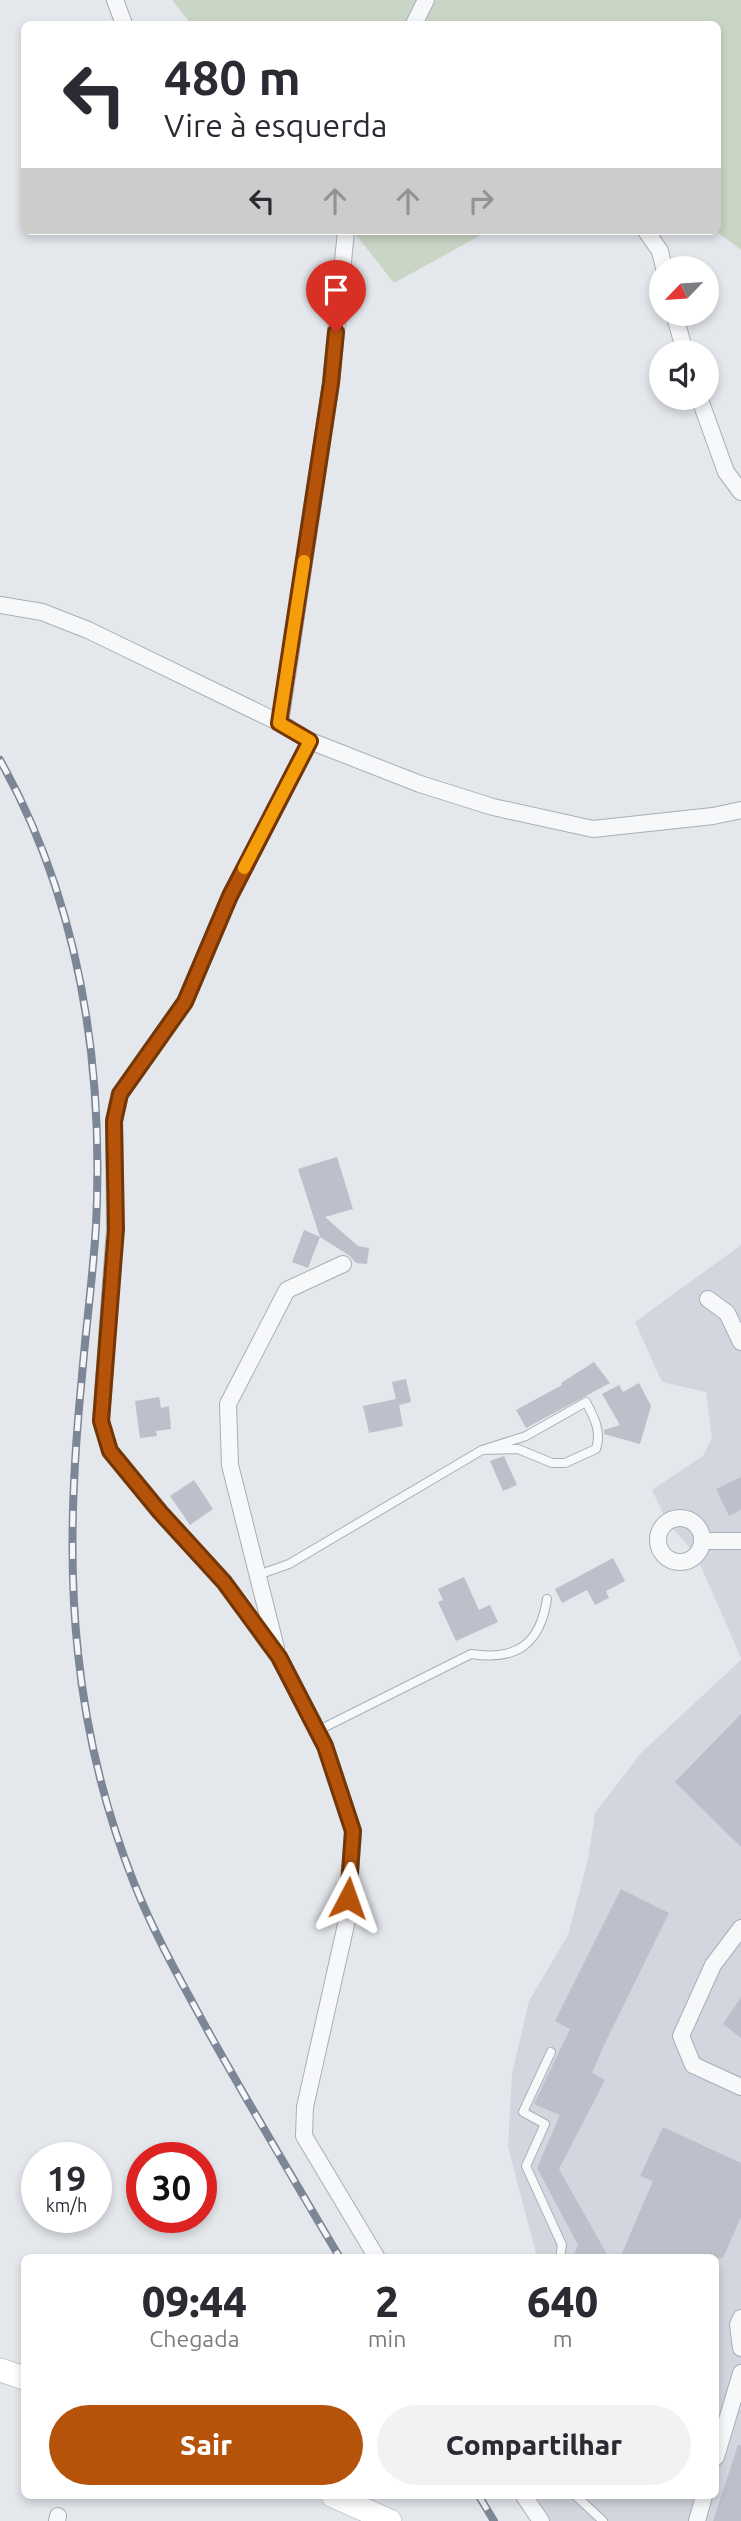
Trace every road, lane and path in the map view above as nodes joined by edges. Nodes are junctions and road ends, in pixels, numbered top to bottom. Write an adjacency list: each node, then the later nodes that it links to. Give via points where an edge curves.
1 (115, 0): 3 (street)
2 (426, 0): 4 (street)
3 (123, 21)
4 (416, 21)
5 (346, 235): 11 (street, via 331,383)
6 (649, 235): 7 (street)
7 (661, 256)
8 (704, 410): 9 (street, via 726,472)
9 (741, 492)
10 (0, 605): 11 (street, via 43,612 88,630)
11 (279, 723): 12 (street)
12 (310, 741): 13 (street, via 493,807 593,829); 22 (street, via 230,896 185,1002 120,1094 114,1121 116,1229 101,1421 110,1451 224,1582)
13 (741, 810)
14 (343, 1264): 20 (street, via 287,1290 228,1404 230,1465)
15 (708, 1300): 16 (street, via 727,1313)
16 (741, 1342)
17 (482, 1450): 17 (lane, via 518,1449 537,1459 565,1463 596,1449 599,1440 586,1402 526,1436); 20 (lane, via 289,1564)
18 (702, 1541): 19 (street)
19 (741, 1541)
20 (258, 1575): 22 (street)
21 (547, 1599): 23 (lane, via 544,1620 524,1647 494,1655 471,1654)
22 (279, 1657): 23 (street)
23 (317, 1731): 27 (street, via 353,1831 347,1920 305,2107 304,2136)
24 (741, 1928): 26 (street, via 713,1965 681,2036 693,2065)
25 (551, 2052): 28 (lane, via 523,2112 544,2124 526,2166 562,2245)
26 (741, 2087)
27 (375, 2254)
28 (561, 2254)
29 (741, 2318): 30 (street)
30 (741, 2348)
31 (0, 2370): 33 (main road)
32 (741, 2374): 34 (street)
33 (21, 2377)
34 (719, 2447)
35 (340, 2499): 39 (main road)
36 (526, 2499): 40 (street)
37 (579, 2499): 41 (lane)
38 (703, 2499): 42 (street)
39 (390, 2521)
40 (541, 2521)
41 (603, 2521)
42 (697, 2521)

